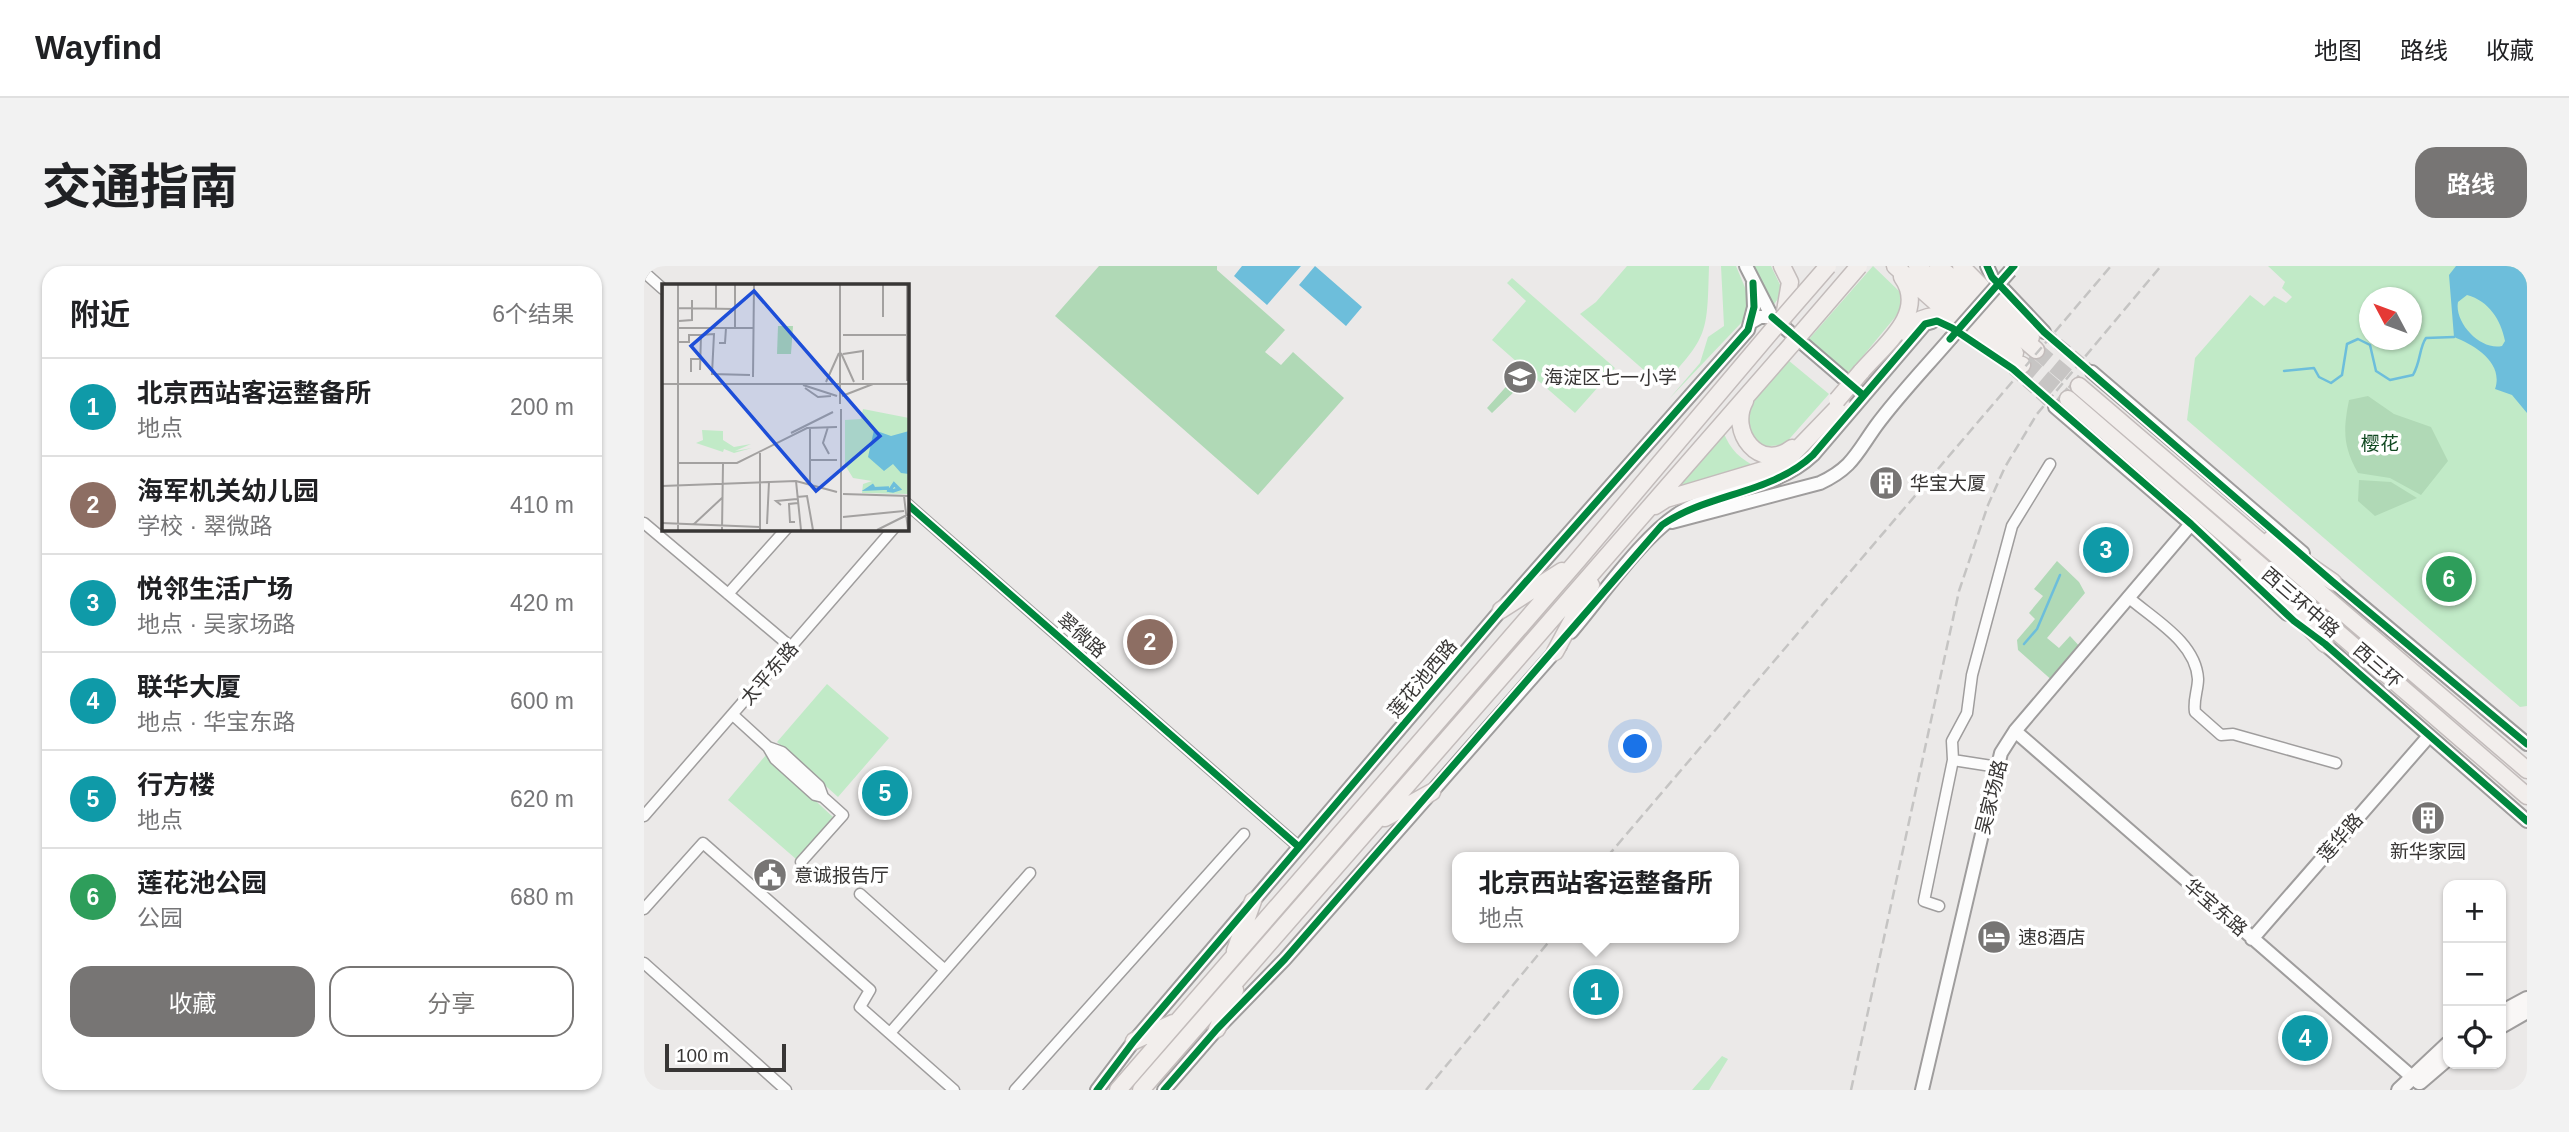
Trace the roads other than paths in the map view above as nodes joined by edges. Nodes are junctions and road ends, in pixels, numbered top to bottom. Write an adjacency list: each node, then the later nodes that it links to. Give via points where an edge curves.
1 (1746, 266): 13 (street)
2 (1783, 266): 16 (highway, via 1790,282)
3 (1828, 266): 16 (highway, 莲花池西路, bridge)
4 (1859, 266): 23 (highway, bridge)
5 (1895, 266): 17 (highway); 21 (highway, via 1907,283 1909,312)
6 (1917, 266): 19 (highway)
7 (1938, 266): 19 (highway)
8 (1961, 266): 15 (highway)
9 (1978, 266): 15 (highway)
10 (1987, 266): 19 (street)
11 (2012, 268): 33 (street, bridge, via 1876,426 1842,473 1820,483)
12 (644, 272): 14 (street)
13 (1753, 283): 16 (street); 18 (street, 莲花池西路)
14 (662, 288)
15 (1985, 288): 19 (highway, via 2019,321)
16 (1777, 320): 18 (street, via 1760,317); 24 (street); 37 (highway, 莲花池西路)
17 (1958, 322): 19 (highway, via 2012,362); 21 (highway, via 1931,316 1912,323)
18 (1750, 323): 41 (street, 莲花池西路, via 1717,367)
19 (2030, 354): 24 (street, via 1937,321 1925,324)
20 (2092, 372): 38 (street, 西三环中路)
21 (1863, 374): 25 (highway, bridge)
22 (2079, 386): 28 (highway, 西三环)
23 (1751, 390): 25 (highway, via 1739,412 1740,431 1750,448 1772,455 1783,454 1798,443); 30 (highway)
24 (1863, 395): 33 (street, via 1795,472 1683,510)
25 (1839, 402): 30 (highway, via 1783,464 1666,499)
26 (2062, 403): 28 (highway, 西三环); 32 (street, 西三环中路)
27 (2050, 464): 49 (street, via 2012,526 1972,675 1967,713 1952,741)
28 (2195, 495): 38 (highway, via 2229,503); 42 (highway, via 2210,530); 52 (highway, 西三环); 54 (highway, 西三环)
29 (908, 508): 59 (street, 翠微路)
30 (1644, 513): 36 (highway)
31 (645, 524): 39 (street)
32 (2191, 524): 40 (street, 吴家场路); 42 (street, 西三环中路, via 2294,621)
33 (1662, 525): 44 (street)
34 (785, 530): 39 (street)
35 (892, 530): 43 (street, 太平东路)
36 (1606, 559): 44 (highway); 57 (highway)
37 (1578, 560): 41 (highway); 67 (highway, 莲花池西路)
38 (2333, 582): 48 (street, 西三环中路)
39 (729, 594): 43 (street)
40 (2128, 597): 46 (street, 吴家场路); 50 (street, via 2194,660 2198,681 2195,712 2216,732)
41 (1501, 610): 59 (street, 莲花池西路)
42 (2325, 644): 47 (street, 西三环中路)
43 (791, 647): 45 (street, 太平东路)
44 (1555, 652): 53 (street)
45 (733, 715): 55 (street, 太平东路); 60 (street, via 768,747 782,752 843,815)
46 (2015, 731): 51 (street, 吴家场路); 66 (street, 华宝东路)
47 (2429, 736): 56 (street, 西三环中路); 66 (street, 莲华路)
48 (2527, 744)
49 (1953, 760): 51 (street); 64 (street, via 1924,901)
50 (2336, 763)
51 (1998, 767): 89 (street, 吴家场路)
52 (2527, 770)
53 (1432, 792): 57 (highway); 76 (street)
54 (2527, 796)
55 (644, 816)
56 (2527, 821)
57 (1373, 824): 70 (highway)
58 (1244, 834): 84 (street)
59 (1299, 847): 63 (street, 莲花池西路)
60 (801, 862)
61 (1030, 873): 69 (street)
62 (860, 894): 69 (street)
63 (1253, 901): 67 (highway); 78 (street, 莲花池西路)
64 (1939, 906)
65 (644, 909): 77 (street, via 703,842 870,990 860,1007)
66 (2252, 939): 81 (street, 华宝东路)
67 (1231, 960): 74 (highway, 莲花池西路)
68 (644, 963): 82 (street)
69 (945, 970): 77 (street)
70 (1244, 972): 76 (highway); 87 (highway)
71 (2527, 999): 72 (main road)
72 (2506, 1010)
73 (2527, 1011): 75 (main road)
74 (1179, 1021): 78 (highway); 86 (highway, 莲花池西路)
75 (2506, 1023)
76 (1217, 1029): 88 (street)
77 (890, 1033): 83 (street)
78 (1134, 1041): 85 (street, 莲花池西路)
79 (2443, 1050): 81 (main road)
80 (2443, 1062): 81 (main road)
81 (2414, 1083): 90 (main road)
82 (786, 1090)
83 (954, 1090)
84 (1015, 1090)
85 (1097, 1090)
86 (1118, 1090)
87 (1140, 1090)
88 (1164, 1090)
89 (1923, 1090)
90 (2399, 1090)

